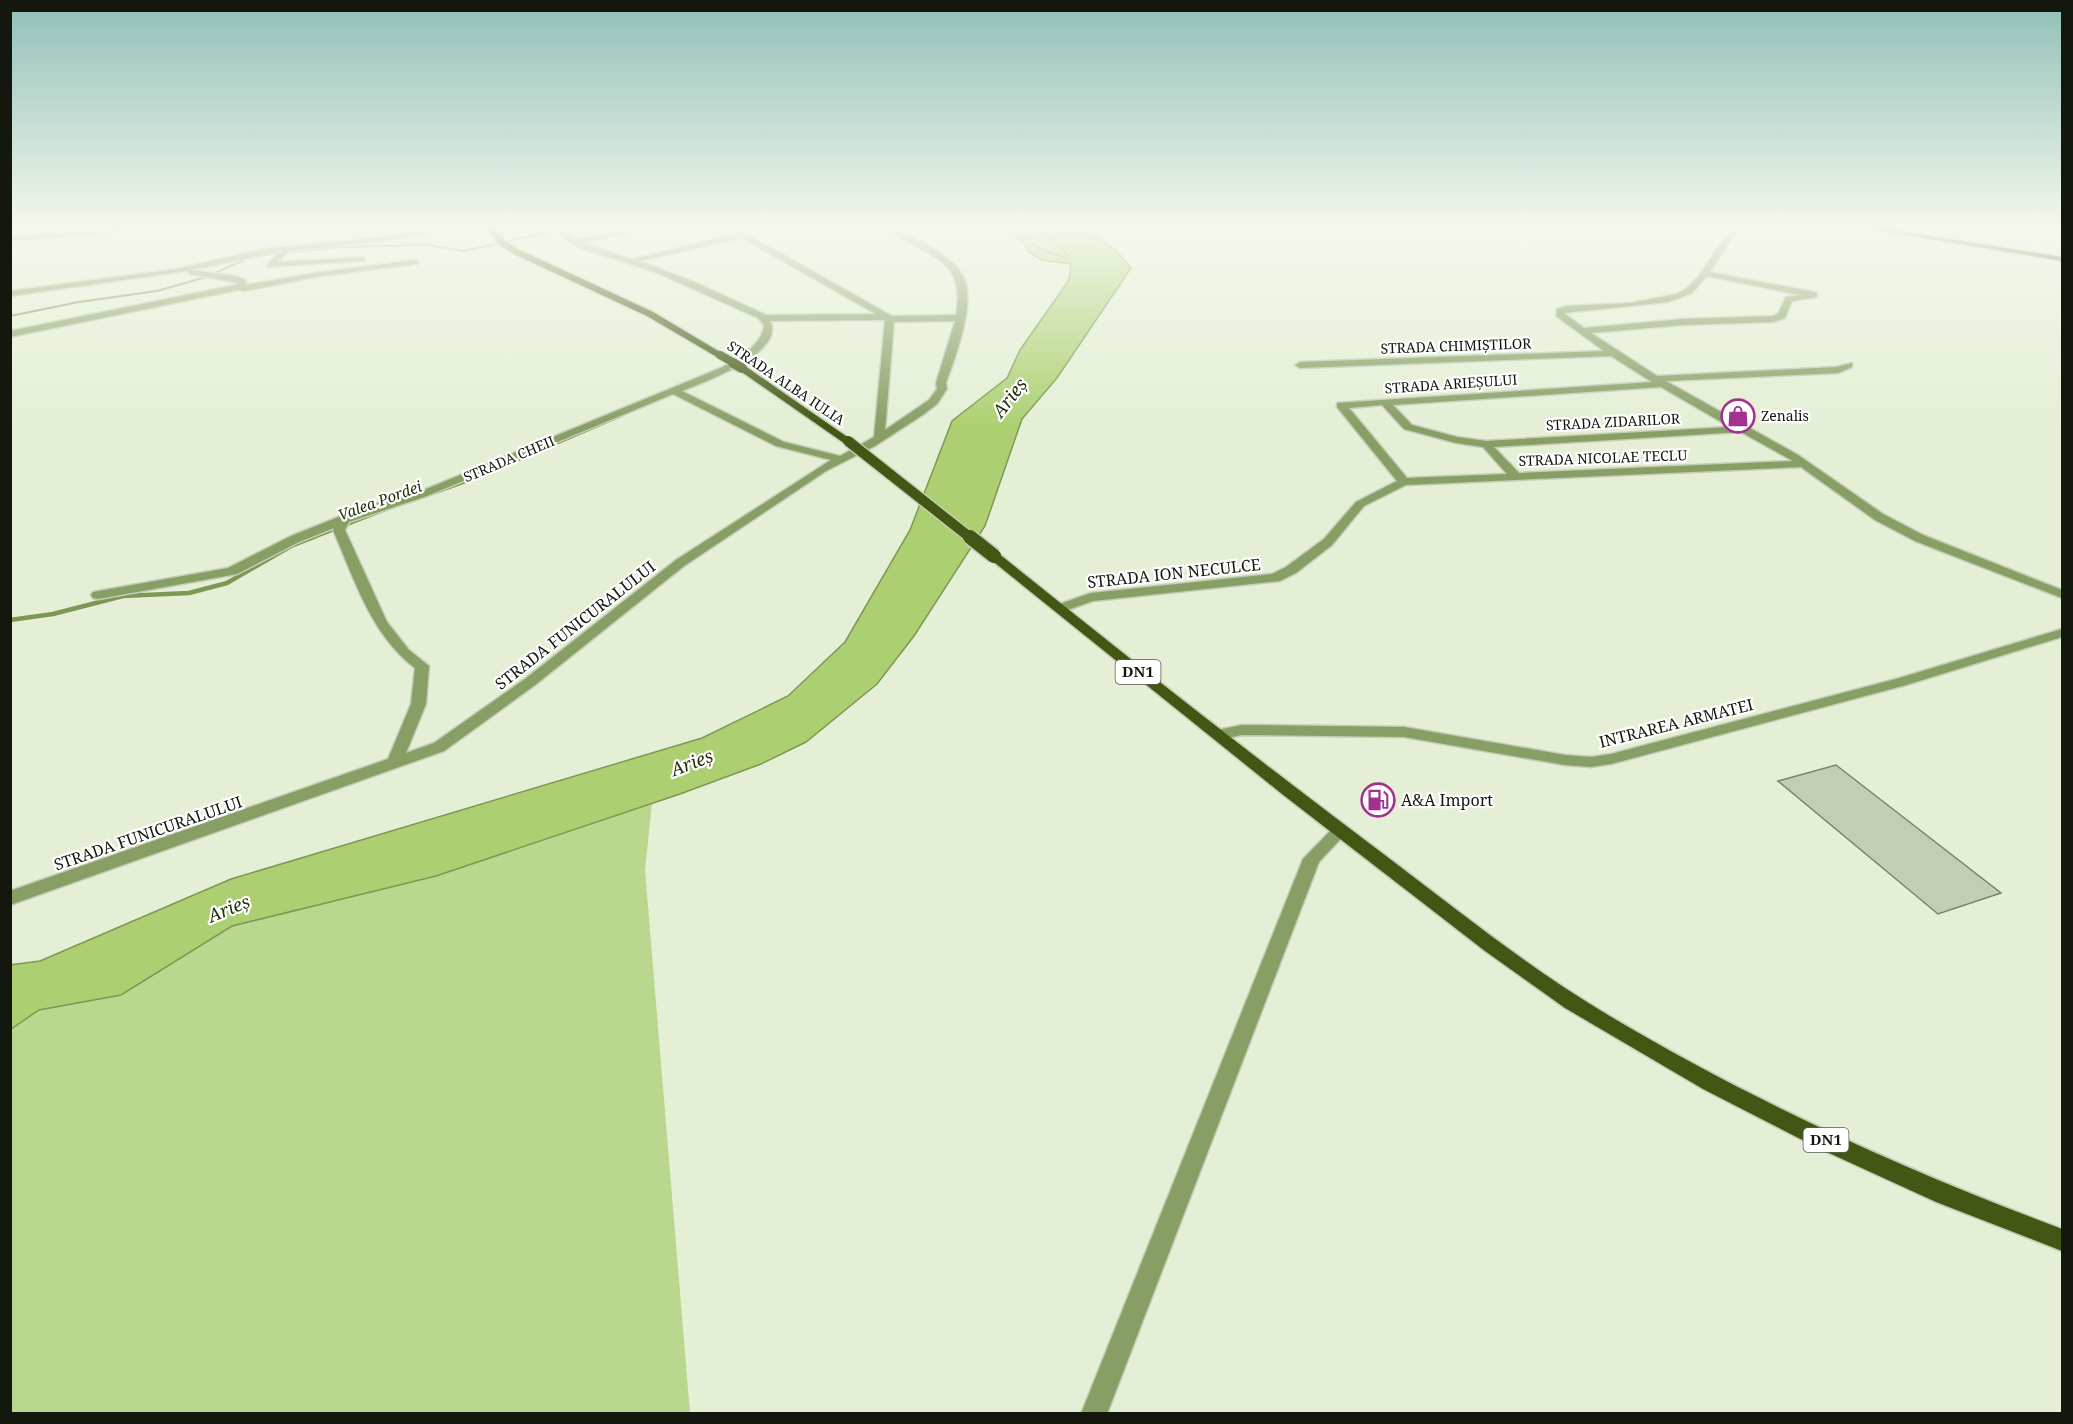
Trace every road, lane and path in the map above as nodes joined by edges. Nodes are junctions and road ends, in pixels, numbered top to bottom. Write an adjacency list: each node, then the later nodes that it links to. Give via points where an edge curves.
1 (202, 294): 12 (street)
2 (608, 294): 29 (main road, STRADA ALBA IULIA / DN1, bridge, via 650,314 742,368 848,441)
3 (714, 294): 8 (street)
4 (846, 294): 9 (street)
5 (963, 294): 10 (street, STRADA FUNICURALULUI)
6 (1682, 294): 11 (street, via 1668,300 1560,311)
7 (1811, 294): 11 (street, via 1789,298 1782,316 1774,319)
8 (764, 318): 9 (street); 17 (street, STRADA CHEII, via 768,330 763,342 747,357)
9 (887, 318): 10 (street); 20 (street)
10 (959, 318): 20 (street, STRADA FUNICURALULUI, via 956,346 942,389 933,402)
11 (1581, 331): 13 (street)
12 (10, 334)
13 (1613, 353): 14 (street, STRADA CHIMIȘTILOR); 16 (street)
14 (1300, 365)
15 (1849, 365): 16 (street, STRADA ARIEȘULUI, via 1838,370)
16 (1659, 382): 18 (street, STRADA ARIEȘULUI); 19 (street)
17 (672, 390): 22 (street, via 780,444); 26 (street, STRADA CHEII)
18 (1385, 402): 21 (street, STRADA ZIDARILOR, via 1408,427); 25 (street, STRADA ARIEȘULUI, via 1341,406)
19 (1743, 429): 21 (street, STRADA ZIDARILOR); 23 (street)
20 (879, 438): 22 (street, STRADA FUNICURALULUI)
21 (1486, 444): 24 (street)
22 (840, 459): 32 (street, STRADA FUNICURALULUI, via 680,562 466,730 439,747)
23 (1803, 464): 24 (street, STRADA NICOLAE TECLU); 27 (street, via 1879,517 1919,538)
24 (1515, 477): 25 (street, STRADA NICOLAE TECLU)
25 (1404, 482): 29 (street, STRADA ION NECULCE, via 1360,504 1328,542 1275,578 1091,597)
26 (341, 525): 28 (street, STRADA CHEII, via 295,539 224,573); 32 (street, via 381,623 404,653 422,666 421,701)
27 (2062, 594)
28 (98, 595)
29 (1059, 609): 31 (main road, DN1)
30 (2062, 633): 31 (street, INTRAREA ARMATEI, via 1890,685 1591,762 1404,732 1242,730)
31 (1217, 735): 33 (main road, DN1)
32 (394, 763): 34 (street, STRADA FUNICURALULUI)
33 (1340, 831): 35 (main road, DN1, via 1513,962 1599,1019 1728,1091 1876,1164); 36 (street, via 1312,859)
34 (10, 898)
35 (2062, 1240)
36 (1094, 1413)

